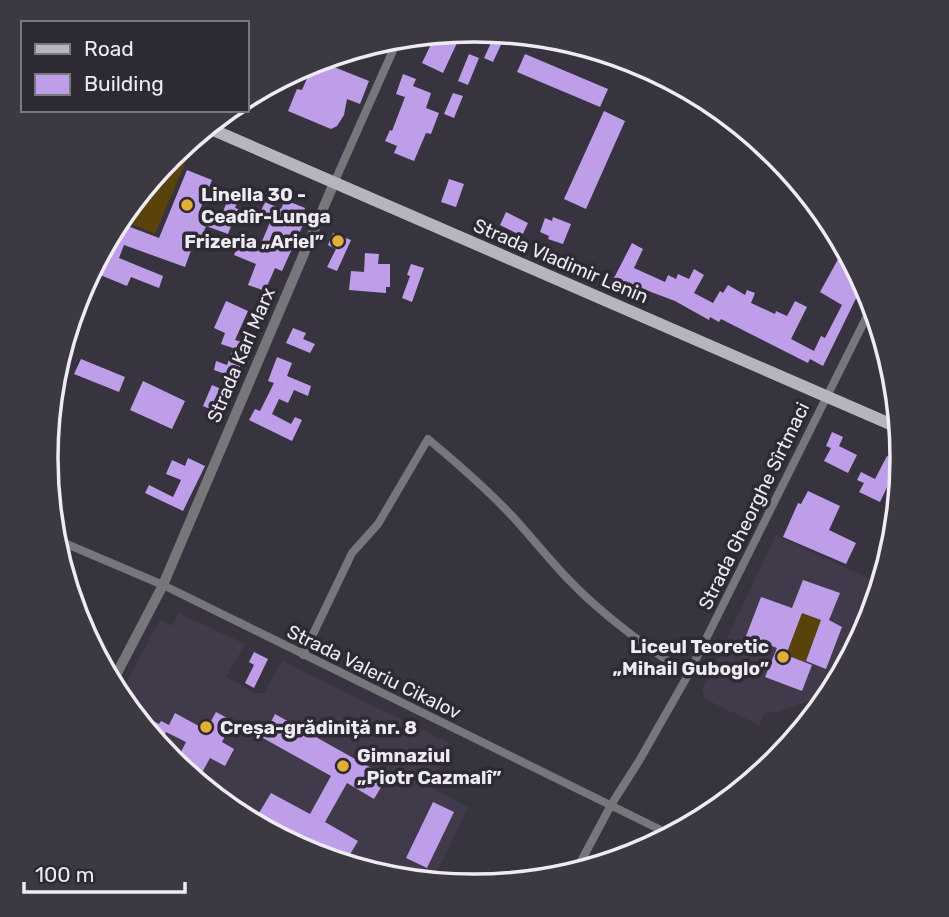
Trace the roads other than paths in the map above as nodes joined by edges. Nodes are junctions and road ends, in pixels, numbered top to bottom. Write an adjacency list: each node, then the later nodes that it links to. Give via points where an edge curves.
1 (393, 50): 3 (street, Strada Karl Marx)
2 (217, 131): 3 (main road, Strada Vladimir Lenin)
3 (334, 183): 5 (main road, Strada Vladimir Lenin); 8 (street, Strada Karl Marx)
4 (866, 317): 5 (street, Strada Gheorghe Sîrtmaci)
5 (825, 396): 6 (main road, Strada Vladimir Lenin); 11 (street, Strada Gheorghe Sîrtmaci)
6 (889, 424)
7 (67, 544): 8 (street, Strada Valeriu Cikalov)
8 (163, 585): 9 (street, Strada Valeriu Cikalov); 10 (street, Strada Karl Marx)
9 (303, 654): 11 (street, via 352,553 378,524 428,439 512,516 589,599); 12 (street, Strada Valeriu Cikalov)
10 (117, 672)
11 (688, 675): 12 (street, Strada Gheorghe Sîrtmaci)
12 (611, 805): 13 (street, Strada Valeriu Cikalov); 14 (street, Strada Gheorghe Sîrtmaci)
13 (662, 830)
14 (581, 861)

